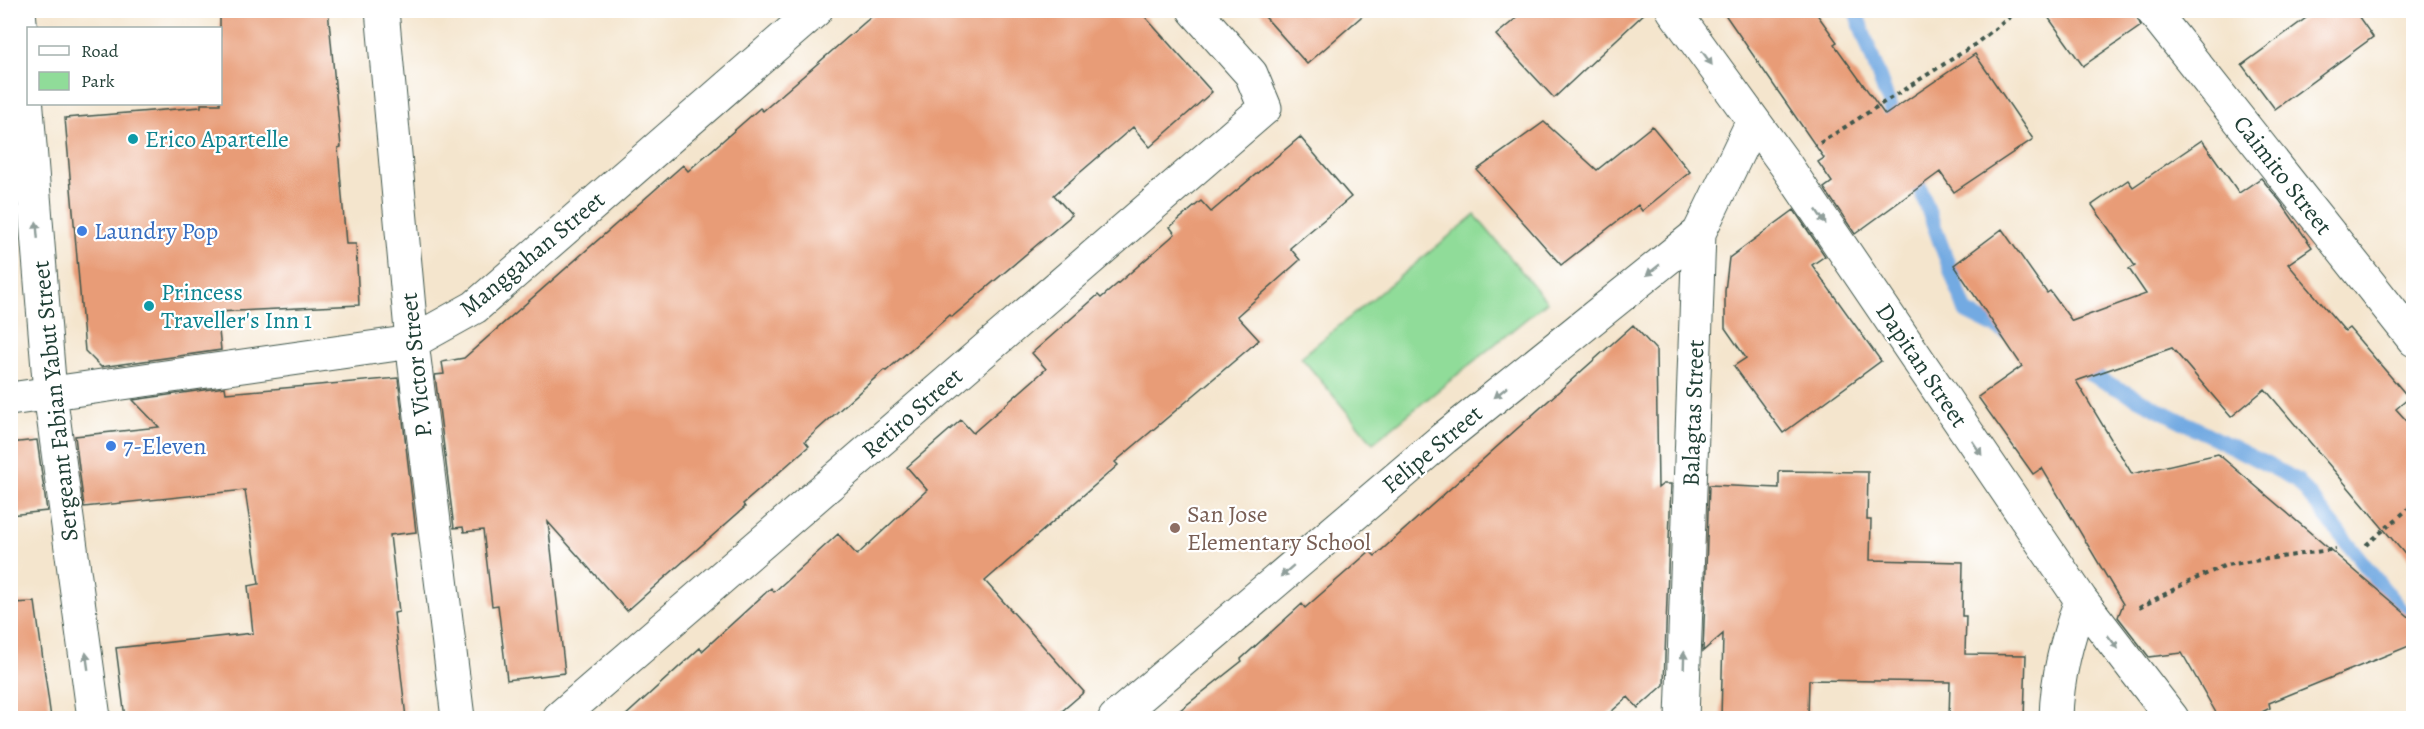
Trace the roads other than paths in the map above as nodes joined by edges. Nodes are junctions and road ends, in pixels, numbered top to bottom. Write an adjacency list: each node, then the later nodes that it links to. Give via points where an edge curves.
1 (19, 10): 11 (street, Sergeant Fabian Yabut Street, one-way to 1)
2 (382, 10): 10 (street, P. Victor Street)
3 (816, 10): 10 (street, Manggahan Street, via 475,307)
4 (1194, 10): 16 (street, Retiro Street, via 1251,74 1265,108)
5 (1673, 10): 7 (street, Dapitan Street, one-way to 7)
6 (2152, 10): 9 (street, Caimito Street)
7 (1753, 121): 8 (street, Balagtas Street); 13 (street, Dapitan Street, one-way to 13)
8 (1699, 233): 17 (street, Felipe Street, one-way to 17, via 1444,438); 18 (street, Balagtas Street, one-way to 8)
9 (2414, 340)
10 (412, 342): 11 (street, Manggahan Street); 15 (street, P. Victor Street)
11 (50, 393): 12 (street, Manggahan Street); 14 (street, Sergeant Fabian Yabut Street, one-way to 11)
12 (10, 399)
13 (2081, 600): 19 (street, via 2063,651); 20 (street, Dapitan Street, one-way to 20)
14 (94, 718)
15 (459, 718)
16 (559, 718)
17 (1115, 718)
18 (1682, 718)
19 (2056, 718)
20 (2172, 718)

